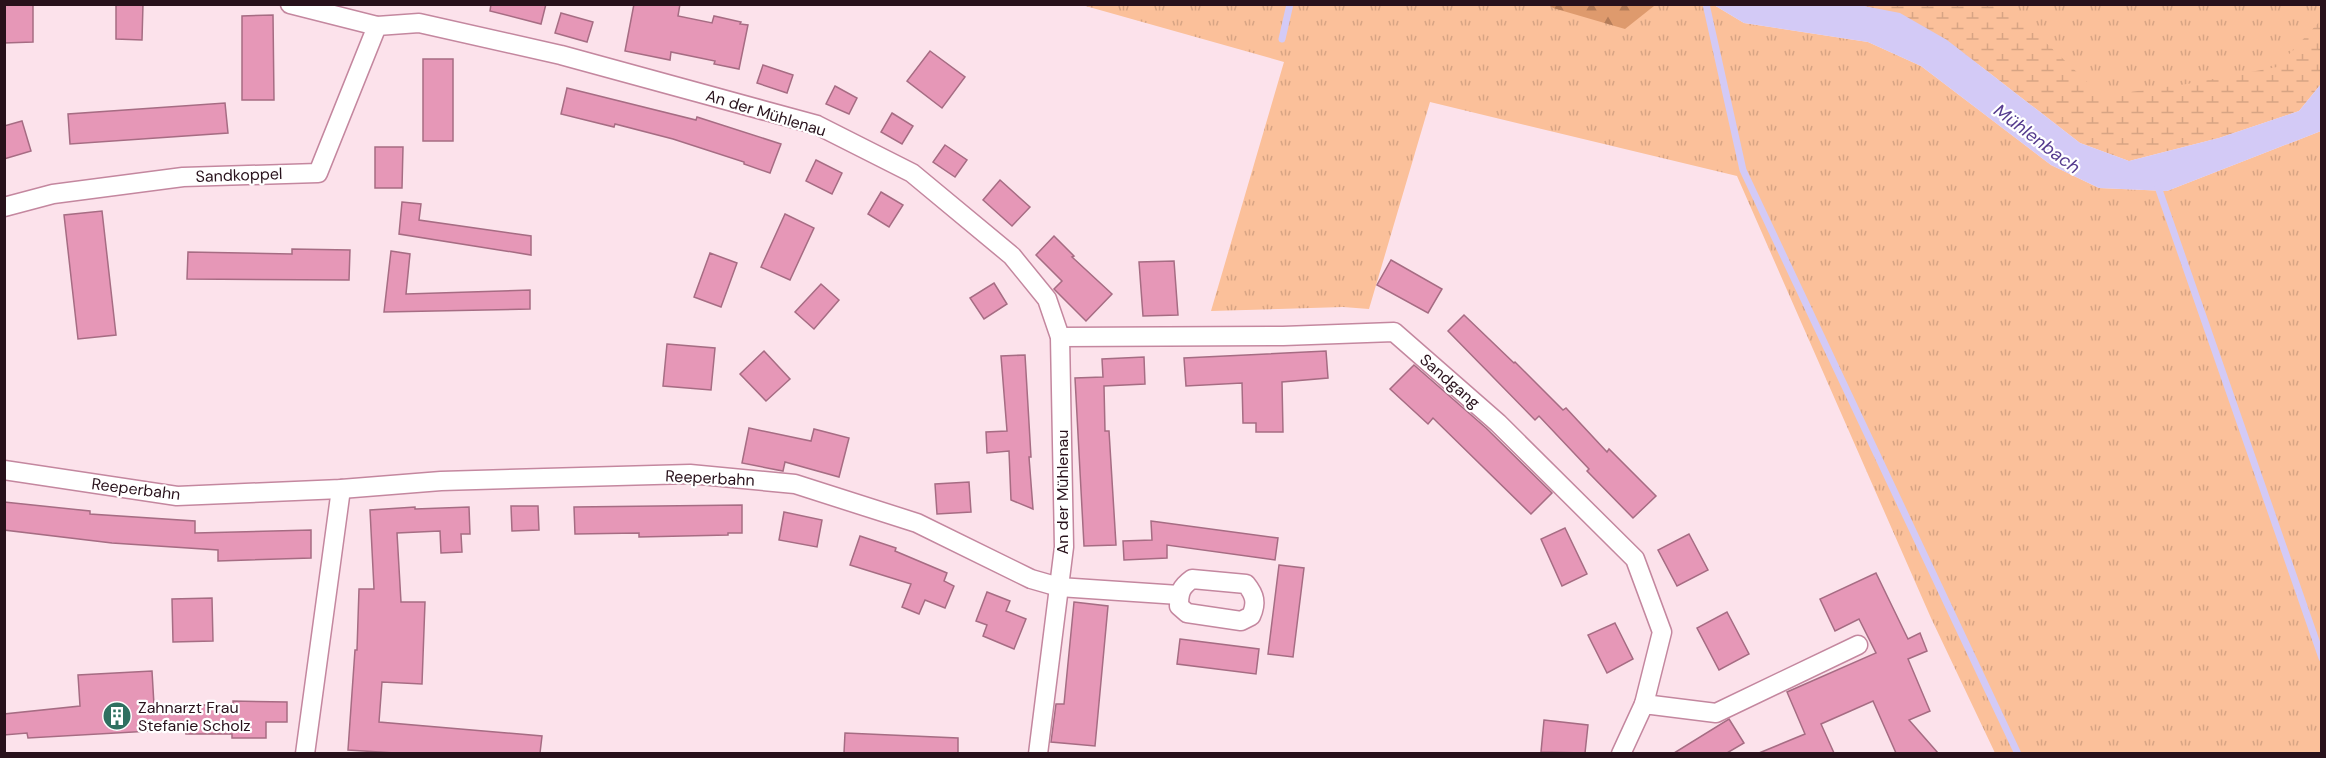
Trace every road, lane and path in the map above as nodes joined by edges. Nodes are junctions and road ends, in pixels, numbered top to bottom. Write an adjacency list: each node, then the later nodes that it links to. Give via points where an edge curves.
1 (290, 4): 2 (street, An der Mühlenau)
2 (376, 26): 3 (street, Sandkoppel, via 318,173 183,177 53,194); 4 (street, An der Mühlenau, via 419,23 561,55 817,125 912,173 1012,256 1047,299)
3 (4, 207)
4 (1060, 337): 7 (street, An der Mühlenau, via 1064,547); 10 (street, Sandgang, via 1394,332 1498,423 1635,558 1662,632)
5 (4, 470): 6 (street, Reeperbahn, via 177,496)
6 (341, 489): 7 (street, Reeperbahn, via 441,481 690,474 795,484 916,523 1031,579); 11 (street)
7 (1059, 587): 8 (street); 12 (street, An der Mühlenau)
8 (1179, 595)
9 (1858, 645): 10 (street, via 1716,712)
10 (1644, 704): 13 (street, Sandgang)
11 (305, 753)
12 (1038, 753)
13 (1621, 753)

